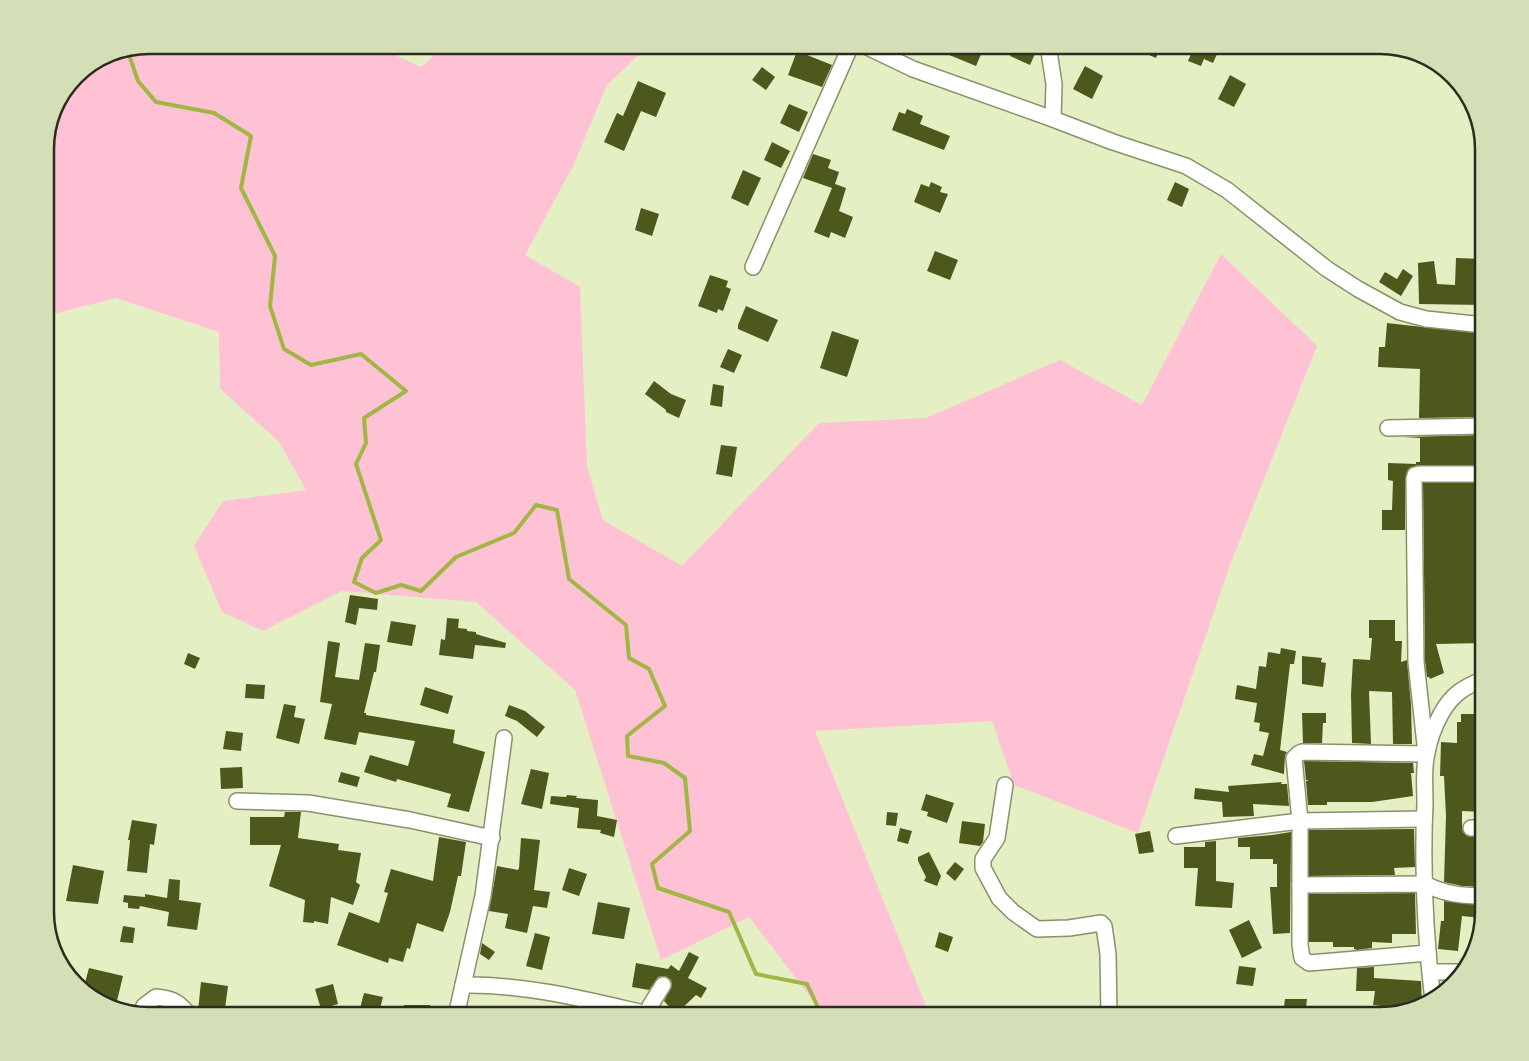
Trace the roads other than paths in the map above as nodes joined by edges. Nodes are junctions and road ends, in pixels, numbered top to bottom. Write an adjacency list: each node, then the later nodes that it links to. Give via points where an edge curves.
1 (847, 54): 5 (street)
2 (881, 54): 4 (street, via 912,69)
3 (1049, 54): 4 (street, via 1054,84)
4 (1053, 119): 6 (street, via 1186,166 1227,190 1327,269 1400,312 1426,319)
5 (753, 267)
6 (1475, 324)
7 (1475, 426): 8 (street)
8 (1388, 428)
9 (1475, 474): 12 (street, via 1419,474 1414,479 1416,662)
10 (1475, 683): 12 (street, via 1464,687 1440,715)
11 (504, 738): 18 (street)
12 (1426, 754): 15 (street); 16 (street, via 1298,754 1294,758)
13 (1005, 785): 33 (street, via 997,838 983,859 983,868 999,898 1037,928 1069,928 1092,923 1104,926)
14 (237, 801): 18 (street, via 308,803)
15 (1424, 819): 16 (street); 19 (street)
16 (1300, 821): 17 (street); 20 (street)
17 (1176, 836)
18 (492, 838): 25 (street, via 482,905)
19 (1425, 884): 20 (street); 21 (street, via 1458,896); 22 (street)
20 (1300, 886): 22 (street, via 1301,952 1302,958 1309,963)
21 (1475, 896)
22 (1428, 953): 23 (street)
23 (1430, 972): 24 (street); 27 (street)
24 (1454, 972)
25 (463, 985): 30 (street); 31 (street, via 561,994)
26 (662, 985): 32 (street)
27 (1432, 992)
28 (144, 1007): 29 (street, via 156,997 169,998)
29 (182, 1007)
30 (458, 1007)
31 (615, 1007)
32 (650, 1007)
33 (1109, 1007)

